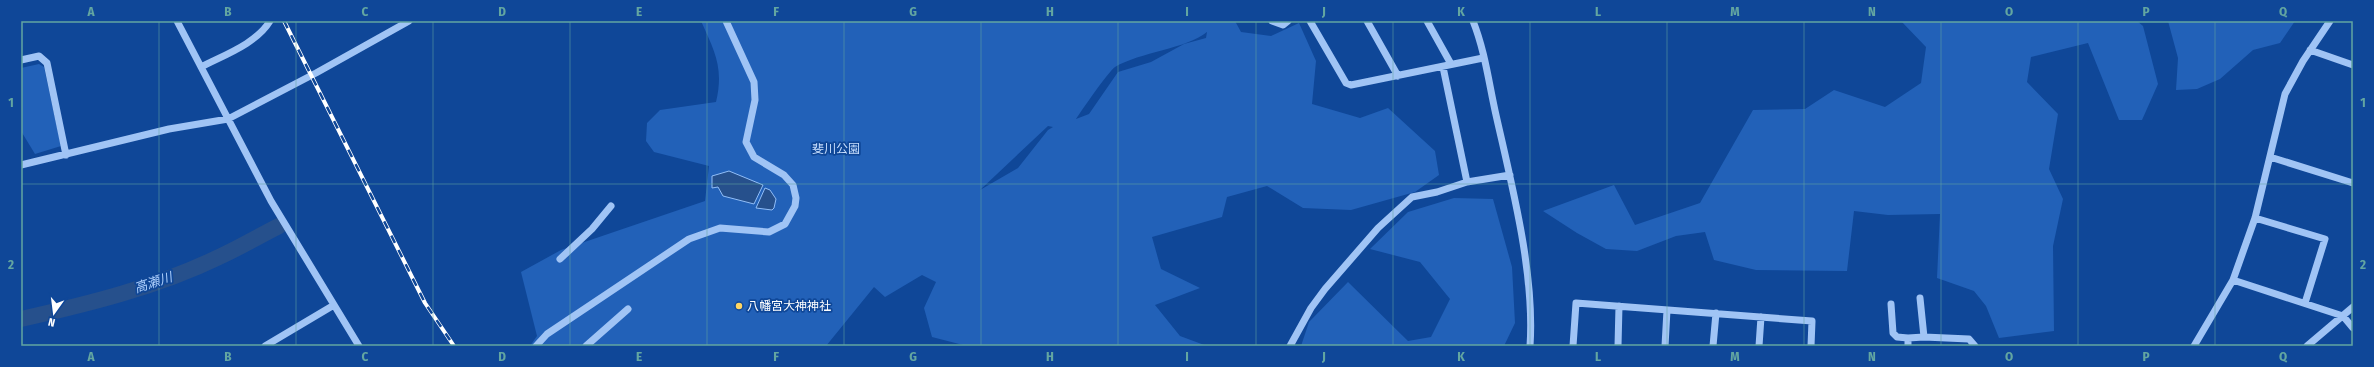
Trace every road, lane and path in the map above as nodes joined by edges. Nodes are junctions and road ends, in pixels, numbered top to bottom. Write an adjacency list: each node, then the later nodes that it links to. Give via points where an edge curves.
1 (177, 21): 17 (street)
2 (270, 21): 17 (street, via 265,30 247,43)
3 (409, 21): 20 (street)
4 (726, 21): 47 (street, via 754,82 755,100 746,142 754,157 784,175 793,185 796,198 791,217 780,228 769,232 720,228 689,239 547,334)
5 (1272, 21): 6 (street, via 1283,25)
6 (1288, 21)
7 (1310, 21): 19 (street, via 1346,83 1351,85)
8 (1367, 21): 19 (street)
9 (1427, 21): 15 (street)
10 (1473, 21): 13 (street)
11 (2330, 21): 12 (street)
12 (2310, 50): 16 (street); 22 (street, via 2285,94)
13 (1483, 58): 15 (street); 24 (street)
14 (21, 60): 21 (street, via 39,56 48,63)
15 (1451, 64): 18 (street)
16 (2353, 65)
17 (201, 67): 20 (street)
18 (1443, 67): 19 (street); 25 (street)
19 (1398, 76)
20 (228, 119): 21 (street, via 170,129); 34 (street, via 271,201)
21 (66, 155): 23 (street)
22 (2270, 157): 26 (street); 28 (street)
23 (21, 165)
24 (1510, 175): 25 (street); 50 (street, via 1532,317)
25 (1467, 182): 49 (street, via 1412,197 1378,228 1325,289)
26 (2353, 183)
27 (611, 206): 29 (street, via 592,229)
28 (2255, 218): 30 (street); 32 (street, via 2325,239)
29 (560, 259)
30 (2233, 280): 32 (street); 59 (street)
31 (1920, 298): 44 (street)
32 (2305, 303): 40 (street)
33 (1891, 304): 43 (street, via 1893,333 1897,337)
34 (334, 305): 45 (street); 46 (street)
35 (1619, 306): 38 (street); 51 (street, via 1576,303); 52 (street)
36 (2353, 307): 40 (street)
37 (628, 309): 48 (street)
38 (1667, 310): 39 (street); 53 (street)
39 (1716, 314): 41 (street); 54 (street)
40 (2343, 316): 42 (street); 60 (street)
41 (1761, 317): 55 (street); 56 (street, via 1812,321)
42 (2353, 328)
43 (1908, 338): 44 (street); 57 (street)
44 (1924, 338): 58 (street, via 1969,339)
45 (265, 346)
46 (359, 346)
47 (536, 346)
48 (586, 346)
49 (1290, 346)
50 (1530, 346)
51 (1573, 346)
52 (1618, 346)
53 (1665, 346)
54 (1714, 346)
55 (1759, 346)
56 (1811, 346)
57 (1908, 346)
58 (1975, 346)
59 (2194, 346)
60 (2307, 346)

